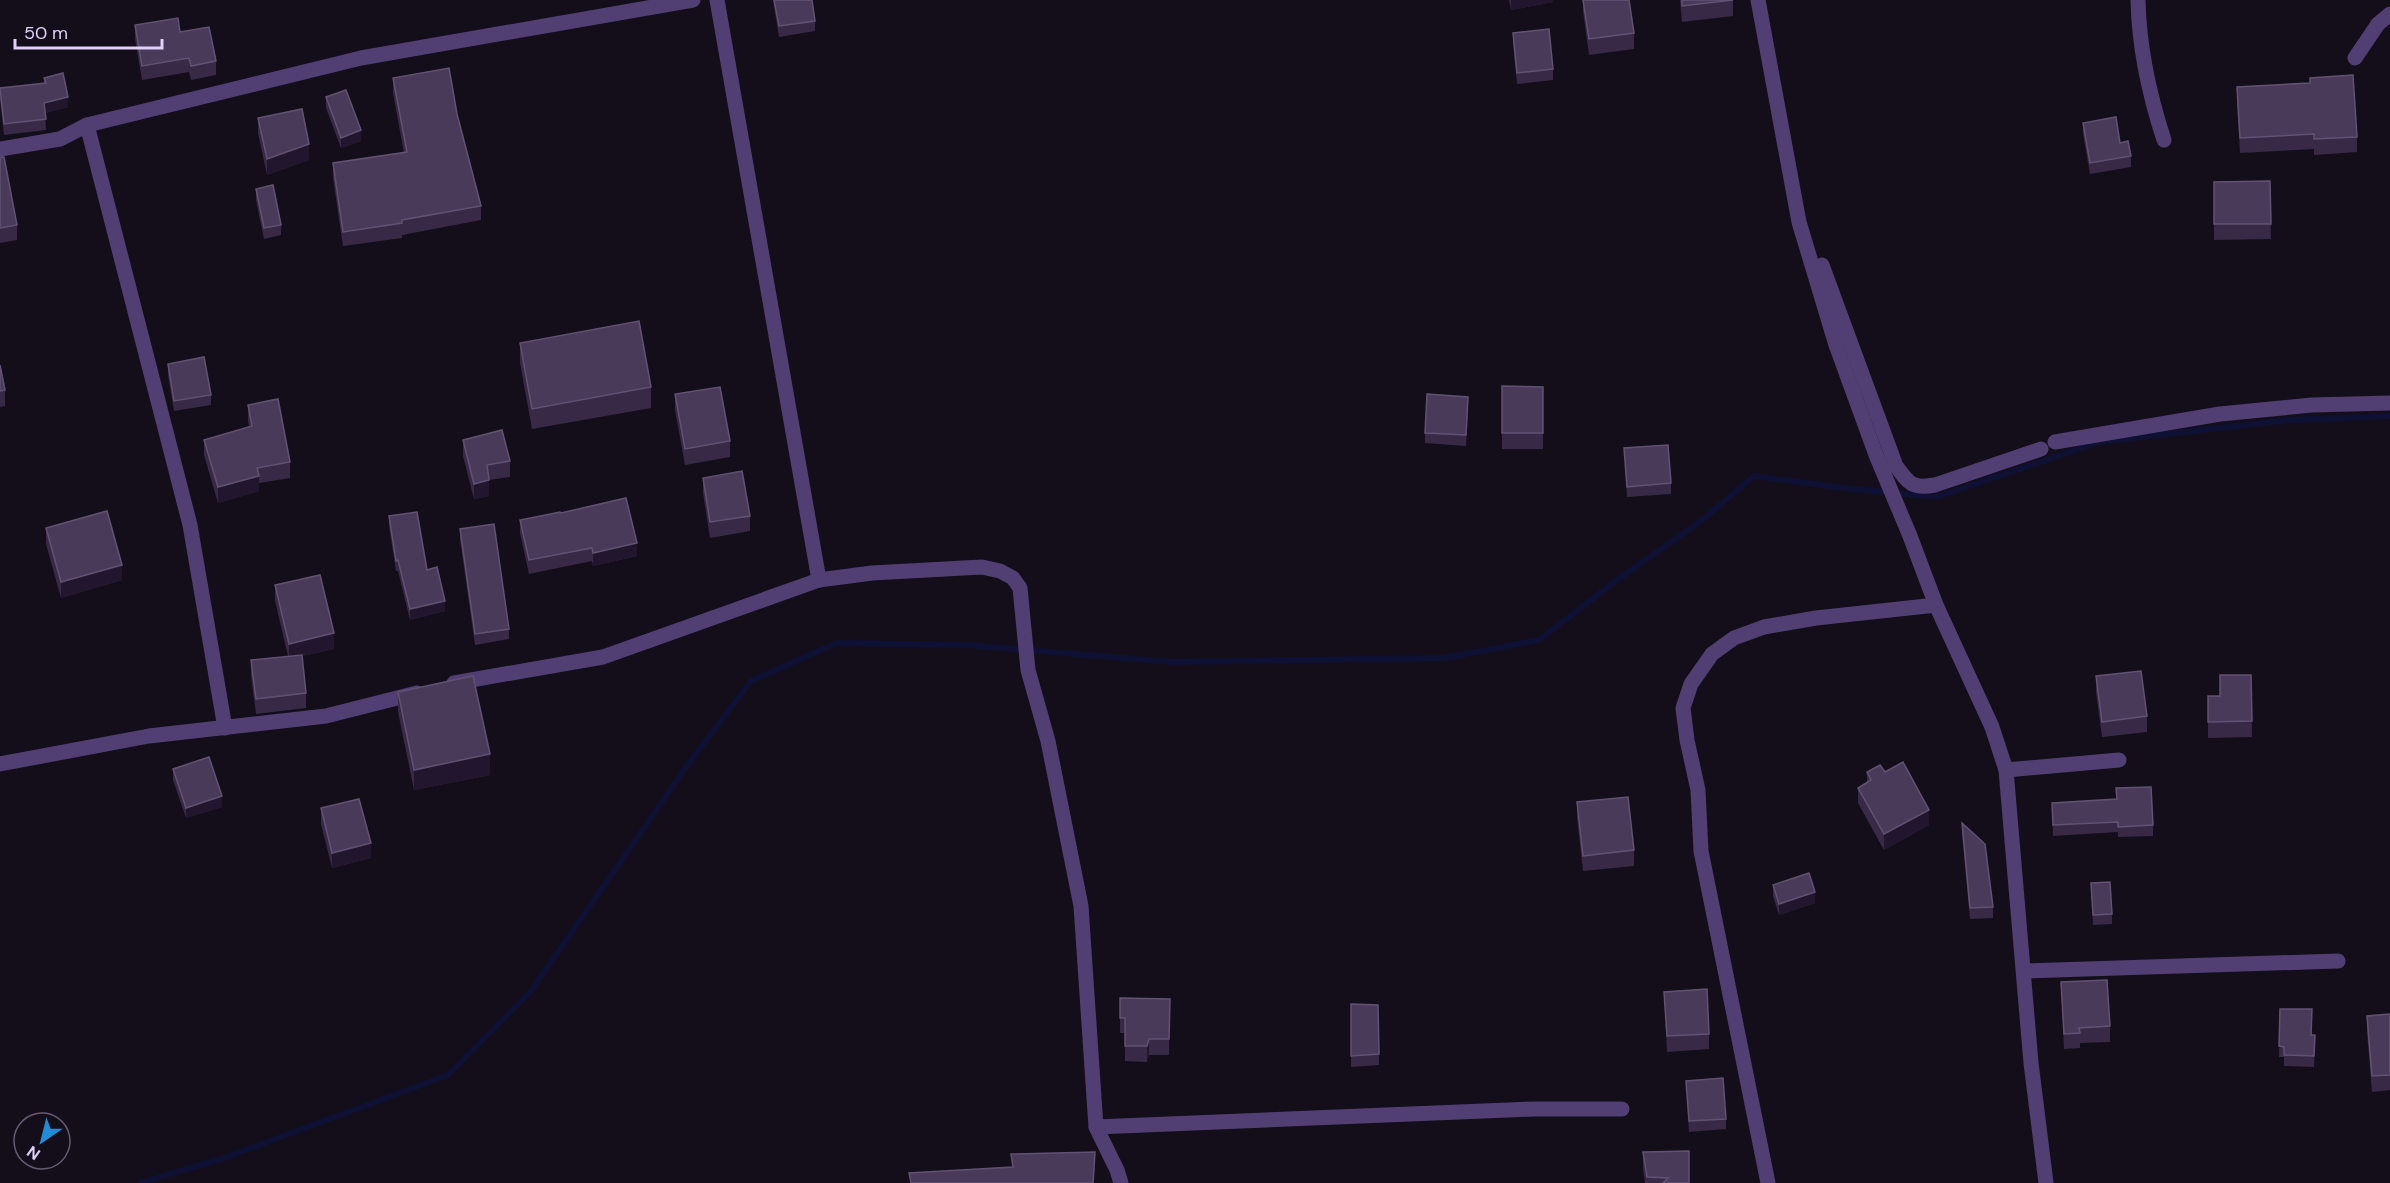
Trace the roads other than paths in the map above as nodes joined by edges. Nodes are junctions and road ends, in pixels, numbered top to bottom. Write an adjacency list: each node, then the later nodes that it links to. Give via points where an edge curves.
1 (693, 0): 7 (street, via 361,58)
2 (717, 0): 14 (street)
3 (1758, 0): 10 (street)
4 (2138, 0): 8 (street, via 2150,96)
5 (2390, 14): 6 (street, via 2378,24)
6 (2355, 58)
7 (87, 125): 9 (street, via 60,139); 16 (street, via 190,525)
8 (2164, 140)
9 (0, 149)
10 (1799, 222): 13 (street, via 1819,256 1896,466 1908,482 1921,487 1935,485); 15 (street, via 1840,356)
11 (2390, 403): 12 (street, via 2312,405 2220,414)
12 (2055, 442)
13 (2041, 449)
14 (819, 580): 16 (street, via 603,657 433,688 326,716); 23 (street, via 982,567 1013,578 1020,588 1028,670 1048,741 1082,906)
15 (1936, 605): 19 (street, via 1992,727); 25 (street, via 1816,618 1764,627 1734,638 1712,654 1691,684 1683,708 1698,790 1701,851)
16 (225, 728): 18 (street, via 149,735)
17 (2119, 760): 19 (street)
18 (0, 764)
19 (2006, 770): 21 (street)
20 (2338, 961): 21 (street)
21 (2024, 971): 26 (street)
22 (1622, 1109): 23 (street, via 1533,1109)
23 (1096, 1127): 24 (street)
24 (1121, 1183)
25 (1768, 1183)
26 (2046, 1183)

